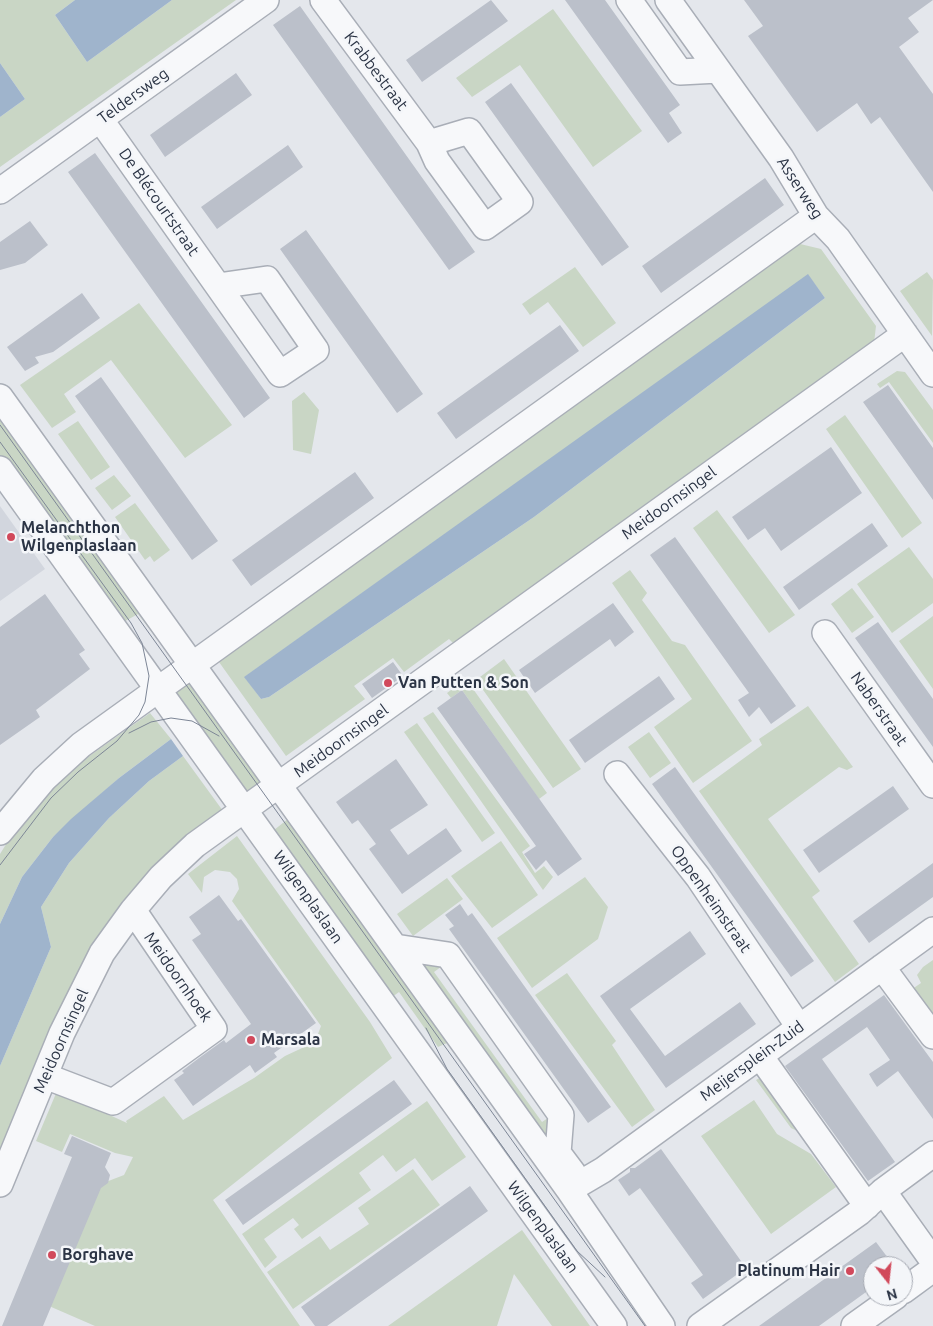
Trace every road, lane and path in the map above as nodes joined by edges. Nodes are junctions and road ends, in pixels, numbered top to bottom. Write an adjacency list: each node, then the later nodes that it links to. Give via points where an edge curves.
1 (266, 0): 6 (street, Teldersweg)
2 (323, 0): 7 (street, Krabbestraat)
3 (630, 0): 5 (street, via 680,72)
4 (668, 0): 5 (street, Asserweg)
5 (718, 70): 9 (street, Asserweg, via 785,164)
6 (100, 119): 8 (street, Teldersweg); 10 (street, De Blécourtstraat)
7 (429, 143)
8 (0, 191)
9 (816, 216): 11 (street, Asserweg, via 838,239); 16 (street)
10 (218, 286)
11 (905, 334): 12 (street, Asserweg); 20 (street, Meidoornsingel)
12 (933, 374)
13 (0, 397): 16 (street)
14 (0, 469): 17 (street, Wilgenplaslaan)
15 (825, 633): 19 (street, Naberstraat)
16 (190, 664): 17 (street); 20 (street)
17 (157, 688): 21 (street, Wilgenplaslaan); 22 (street, via 80,744 44,779)
18 (617, 774): 27 (street, Oppenheimstraat, via 698,877)
19 (933, 785)
20 (279, 786): 21 (street, Meidoornsingel); 25 (street)
21 (245, 808): 23 (street, Meidoornsingel, via 195,845); 39 (street, Wilgenplaslaan)
22 (0, 832)
23 (132, 910): 30 (street, Meidoornsingel, via 102,953); 30 (street, Meidoornhoek, via 214,1030 113,1102)
24 (933, 930): 26 (street, Meijersplein-Zuid)
25 (396, 948): 33 (street); 33 (street, via 448,955 561,1115 558,1153)
26 (882, 967): 27 (street, Meijersplein-Zuid); 28 (street)
27 (799, 1027): 29 (street, Meijersplein-Zuid)
28 (933, 1036)
29 (760, 1056): 33 (street, Meijersplein-Zuid); 34 (street)
30 (45, 1076): 32 (street, Meidoornsingel)
31 (933, 1154): 34 (street)
32 (0, 1184)
33 (575, 1187): 40 (street)
34 (875, 1198): 35 (street); 41 (street)
35 (933, 1261)
36 (933, 1269): 37 (street)
37 (913, 1284)
38 (882, 1306): 42 (street)
39 (614, 1326)
40 (662, 1326)
41 (700, 1326)
42 (854, 1326)

